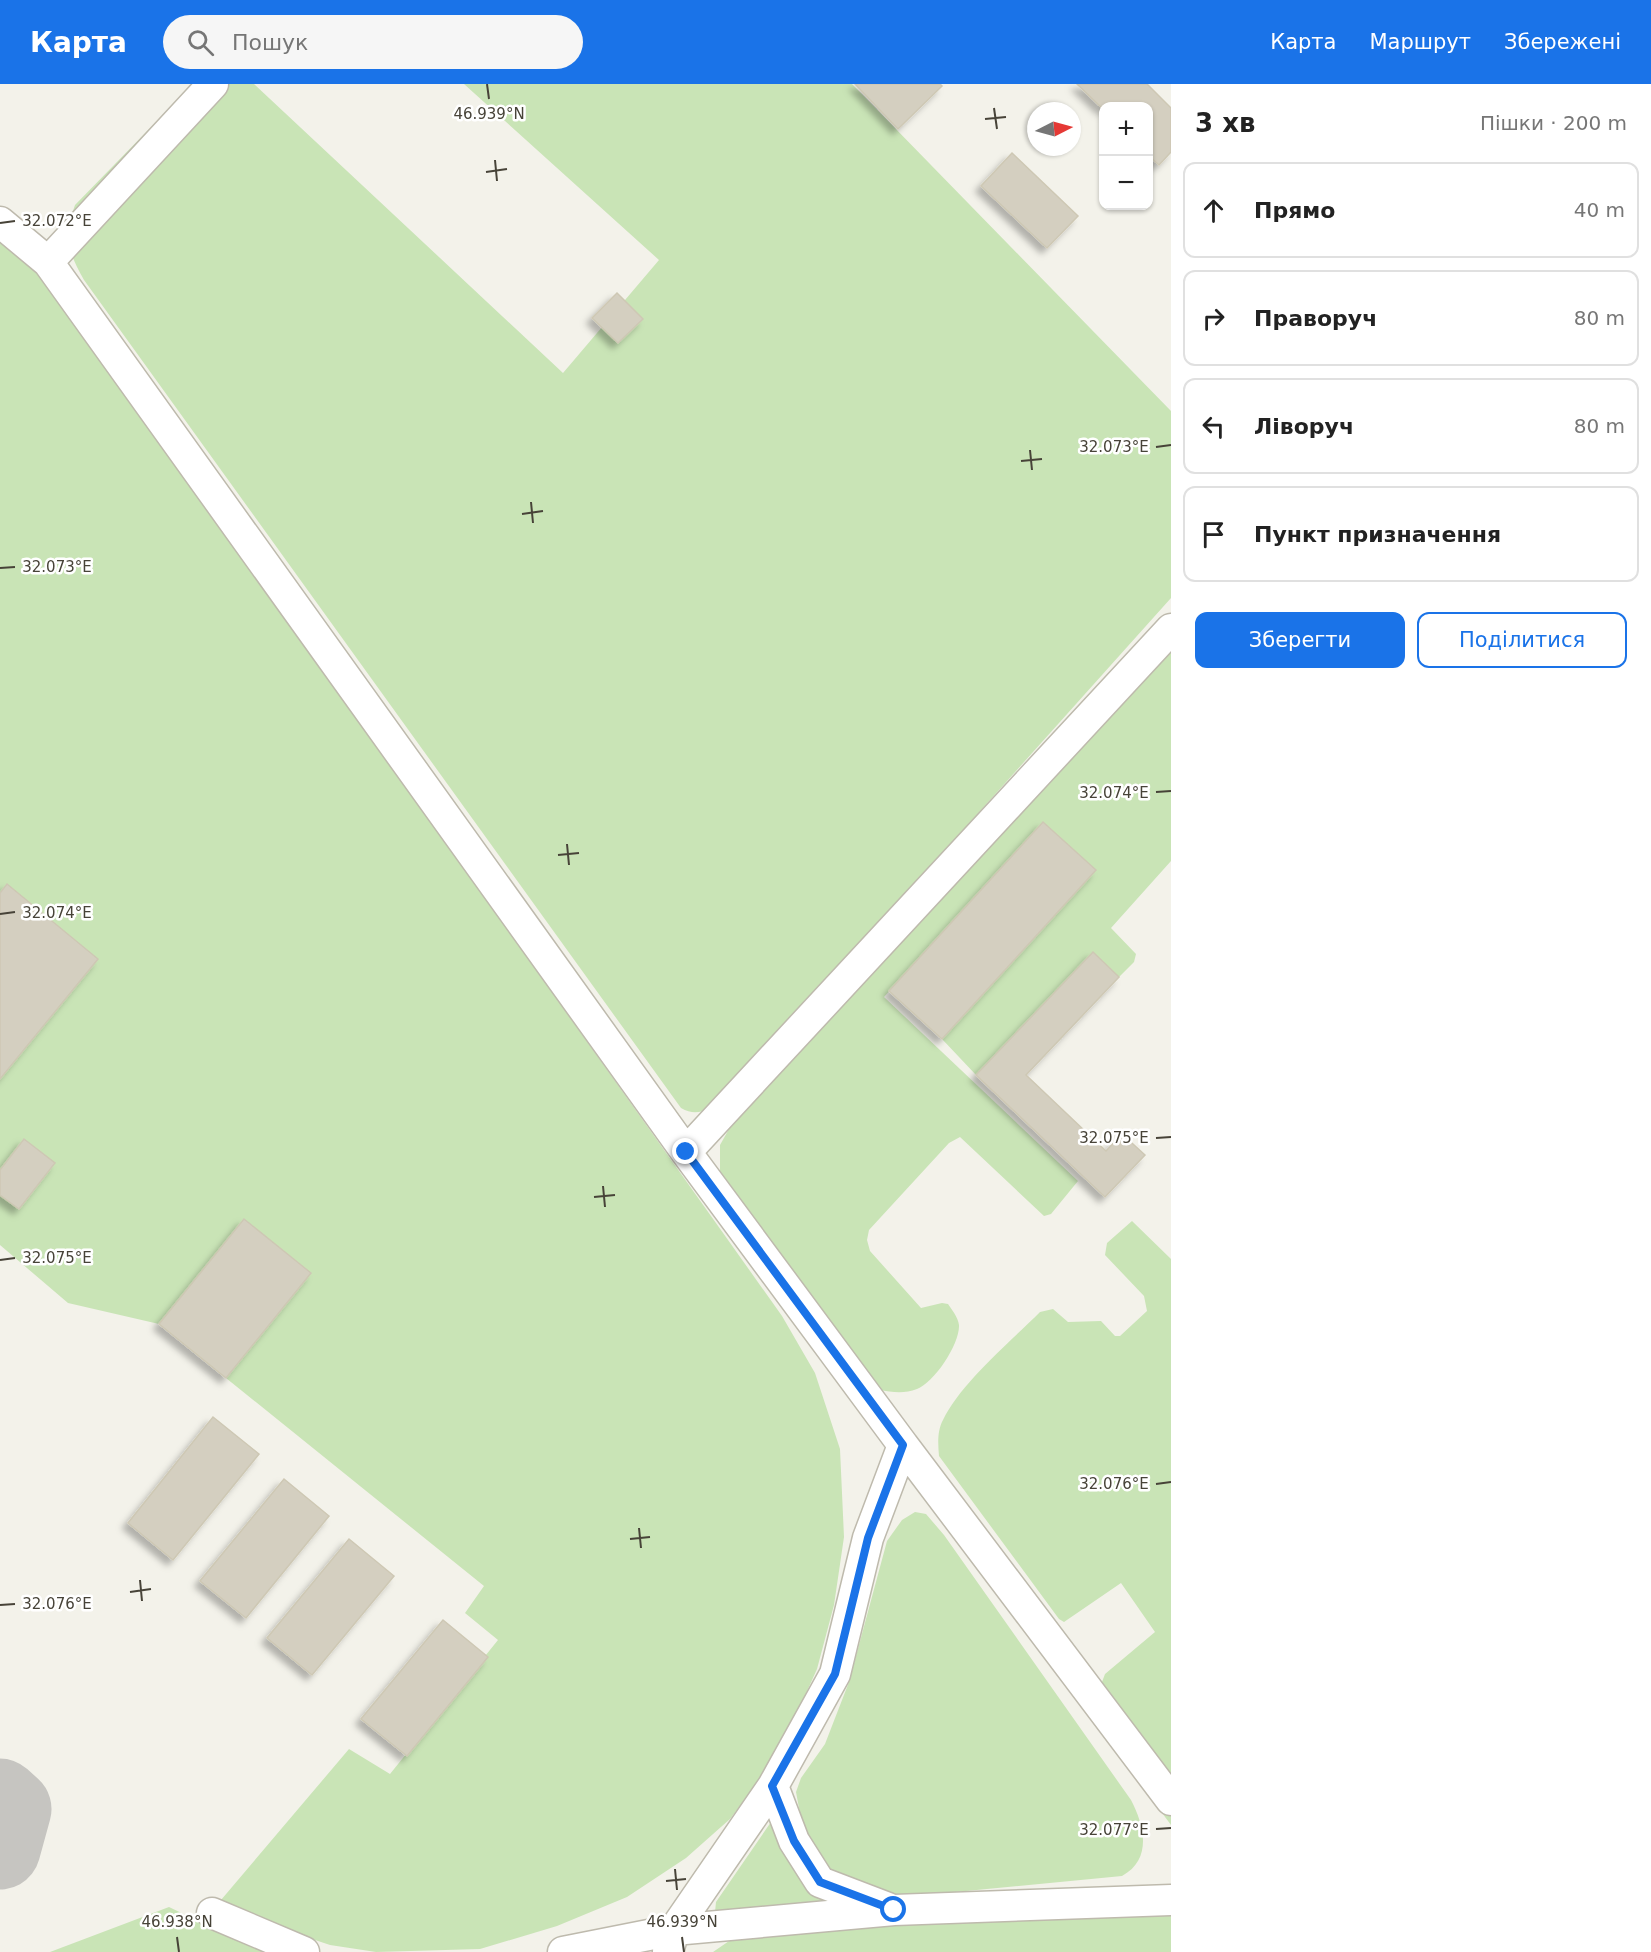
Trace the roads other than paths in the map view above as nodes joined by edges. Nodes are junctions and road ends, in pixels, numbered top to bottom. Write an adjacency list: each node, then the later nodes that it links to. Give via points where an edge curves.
1 (213, 84): 3 (street)
2 (0, 222): 3 (street)
3 (48, 262): 5 (street)
4 (1171, 628): 5 (street)
5 (686, 1152): 6 (street)
6 (903, 1445): 7 (street, via 868,1538 835,1674); 8 (street)
7 (772, 1786): 10 (street, via 794,1841 820,1882); 12 (street)
8 (1171, 1800)
9 (1171, 1900): 10 (street)
10 (894, 1910): 12 (street)
11 (212, 1913): 13 (street)
12 (671, 1941): 14 (street)
13 (304, 1952)
14 (563, 1952)

